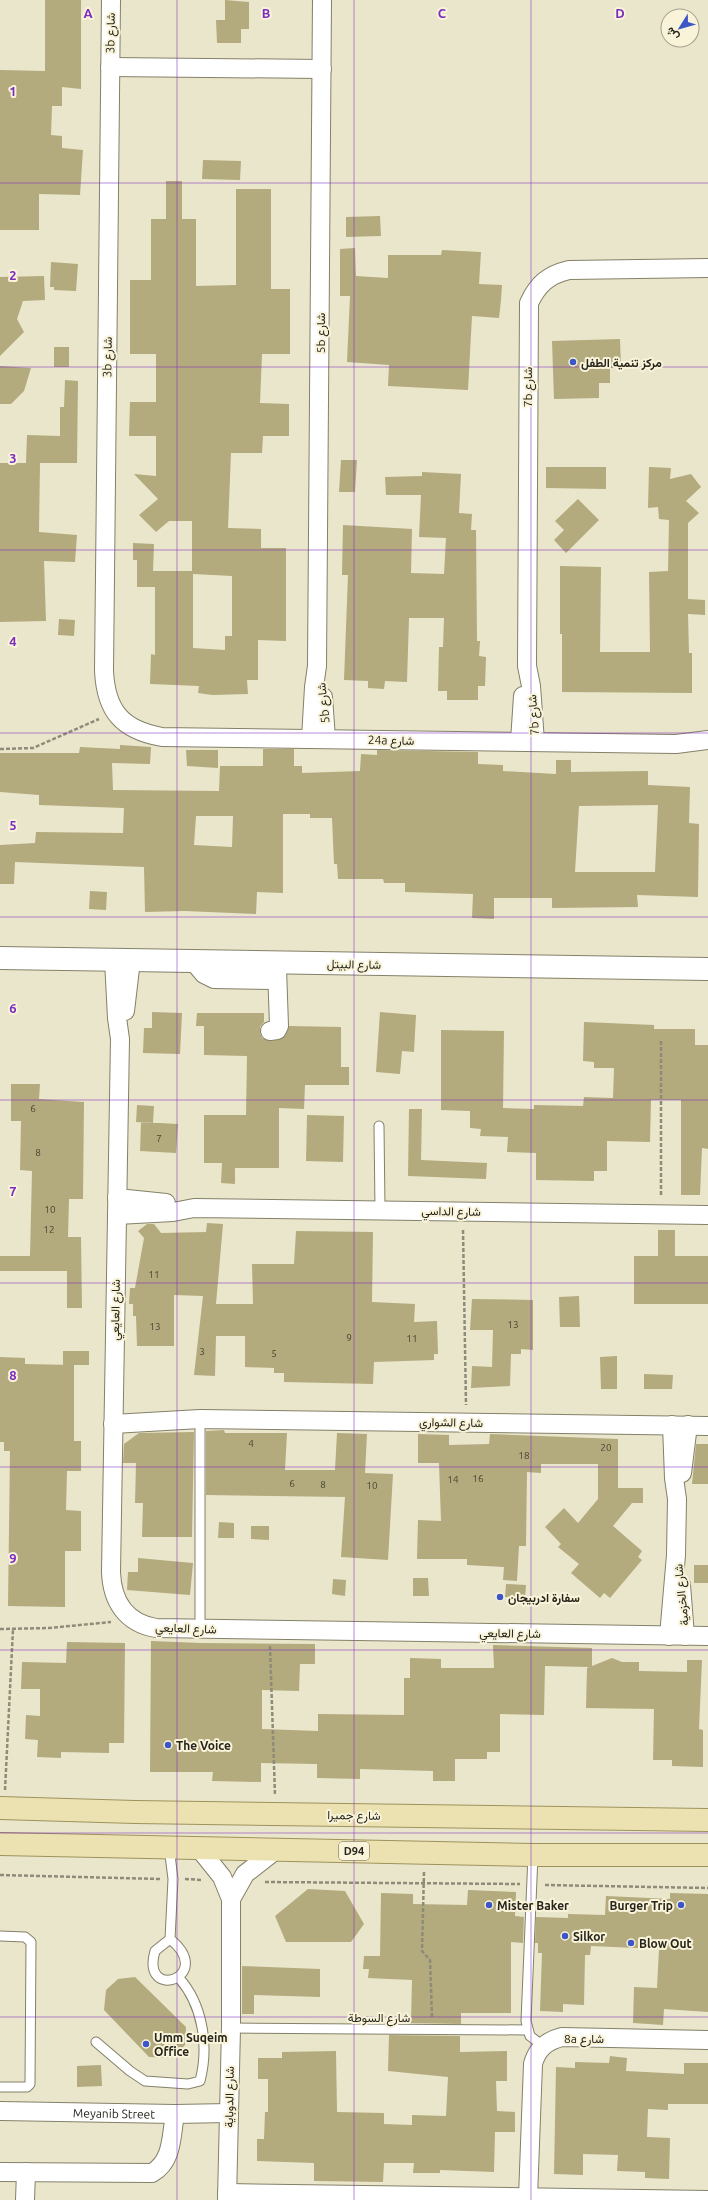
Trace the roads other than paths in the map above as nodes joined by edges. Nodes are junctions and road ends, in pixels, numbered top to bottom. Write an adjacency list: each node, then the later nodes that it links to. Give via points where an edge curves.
1 (111, 0): 3 (street, 3b شارع)
2 (322, 0): 4 (street, 5b شارع)
3 (110, 67): 4 (street); 6 (street, 3b شارع, via 104,671 105,685)
4 (322, 69): 7 (street, 5b شارع, via 317,666 314,687)
5 (708, 268): 9 (street, 7b شارع, via 569,270 556,273 544,280 535,290 529,303 527,666 523,686)
6 (114, 712): 7 (street, 24a شارع, via 135,729 162,736)
7 (319, 739): 9 (street, 24a شارع)
8 (708, 740): 10 (street, 24a شارع)
9 (528, 742): 10 (street, 24a شارع)
10 (676, 744): 11 (street, 24a شارع)
11 (708, 749)
12 (0, 958): 13 (street, شارع البيتل)
13 (122, 960): 15 (street, شارع البيتل, via 194,961); 18 (street, شارع العايعي, via 117,1018 120,1039)
14 (708, 969): 15 (street, شارع البيتل)
15 (277, 971): 16 (street, via 279,1026 277,1030)
16 (270, 1031)
17 (379, 1126): 19 (lane)
18 (117, 1207): 19 (street, شارع الداسي, via 173,1212 194,1208); 21 (street, شارع العايعي)
19 (380, 1210): 20 (street, شارع الداسي)
20 (708, 1215)
21 (114, 1417): 22 (street, شارع الشواري, via 173,1422); 25 (street, شارع العايعي, via 111,1582 118,1602 132,1620 143,1626)
22 (197, 1419): 23 (street, شارع الشواري); 25 (lane)
23 (680, 1425): 24 (street, شارع الشواري); 26 (street, شارع الخزمية, via 674,1478 677,1499 676,1555 680,1574)
24 (708, 1426)
25 (200, 1628): 26 (street, شارع العايعي)
26 (677, 1636): 27 (street, شارع العايعي)
27 (708, 1636)
28 (2, 1808): 29 (main road, شارع جميرا)
29 (708, 1820)
30 (0, 1844): 31 (main road, D94)
31 (169, 1847): 32 (main road, D94); 38 (lane, via 173,1879)
32 (198, 1848): 33 (main road, D94); 36 (street, شارع الدوباية)
33 (277, 1849): 34 (main road, D94); 36 (street)
34 (533, 1855): 35 (main road, D94); 41 (lane)
35 (708, 1855)
36 (232, 1881): 40 (street, شارع الدوباية)
37 (0, 1936): 45 (lane, via 25,1937 31,1942 31,1950 30,2084 27,2087)
38 (170, 1939): 39 (lane, via 185,1955 184,1971); 39 (lane, via 155,1951 154,1970 159,1978 164,1980)
39 (179, 1978): 43 (lane, via 191,1995 203,2025 200,2081 188,2084 145,2081)
40 (231, 2028): 41 (lane, شارع السوطة); 47 (street, شارع الدوباية)
41 (527, 2030): 44 (lane, via 535,2041)
42 (708, 2040): 44 (street, 8a شارع, via 562,2037)
43 (96, 2042)
44 (543, 2046): 52 (street, via 533,2064)
45 (0, 2086)
46 (0, 2111): 48 (street, Meyanib Street)
47 (229, 2113): 48 (street, Meyanib Street); 51 (street, شارع الدوباية)
48 (175, 2114): 50 (street, via 166,2162 152,2173)
49 (0, 2172): 50 (street)
50 (26, 2172): 53 (street)
51 (227, 2197): 52 (street)
52 (528, 2197): 54 (street)
53 (25, 2200)
54 (708, 2200)

